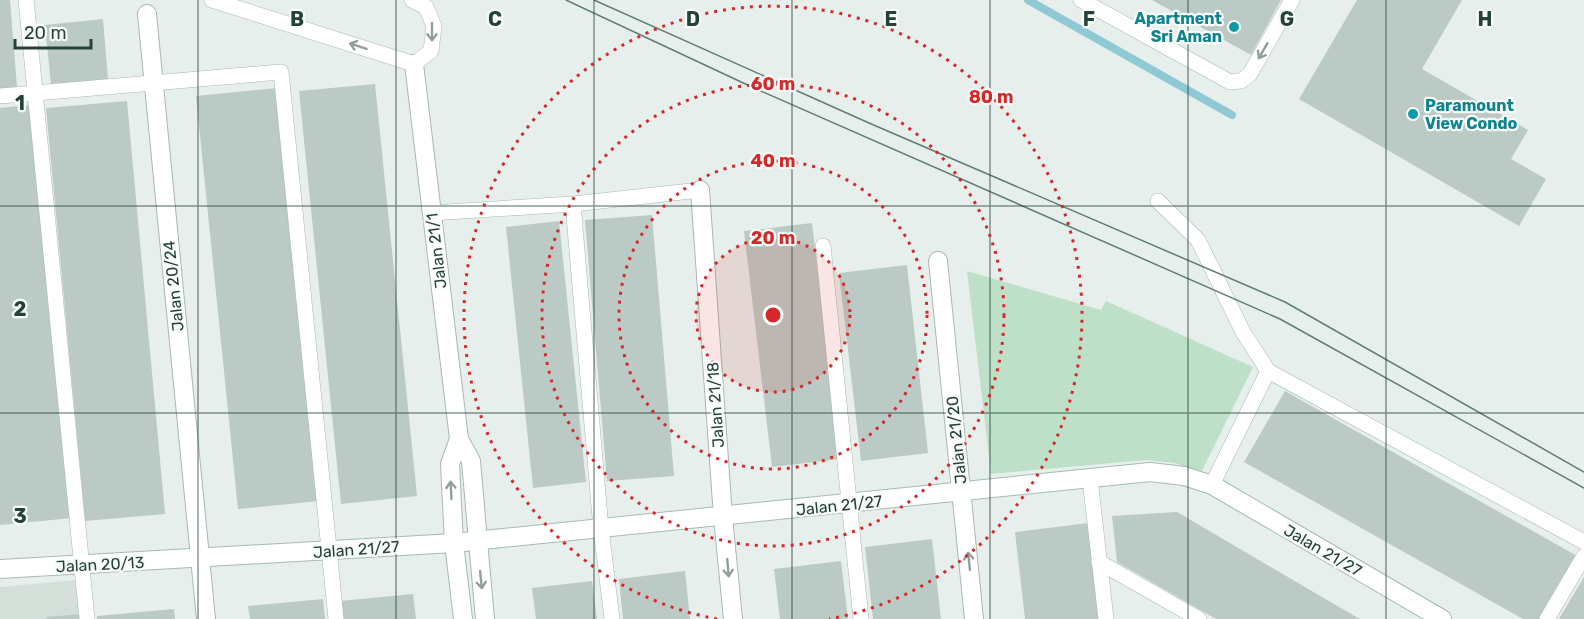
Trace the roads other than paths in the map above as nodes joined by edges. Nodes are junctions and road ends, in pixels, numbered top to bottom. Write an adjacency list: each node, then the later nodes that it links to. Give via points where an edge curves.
1 (26, 0): 9 (lane)
2 (212, 0): 7 (lane, one-way to 2)
3 (412, 0): 7 (lane, one-way to 7, via 426,8 434,26 430,51)
4 (1081, 0): 5 (lane, one-way to 4, via 1250,74 1241,81 1230,81)
5 (1292, 0)
6 (147, 14): 8 (street, Jalan 20/24)
7 (414, 64): 14 (street, Jalan 21/1)
8 (154, 83): 9 (lane); 28 (lane, via 281,72); 30 (street, Jalan 20/24)
9 (35, 93): 10 (lane); 32 (lane)
10 (0, 96)
11 (700, 190): 13 (lane); 23 (street, Jalan 21/18)
12 (1158, 201): 17 (lane, via 1198,240 1243,332)
13 (573, 204): 14 (lane); 24 (lane)
14 (431, 213): 18 (street, Jalan 21/1)
15 (823, 246): 22 (lane)
16 (938, 261): 21 (street, Jalan 21/20)
17 (1268, 371): 20 (lane); 26 (lane)
18 (459, 439): 25 (street, Jalan 21/1, via 471,460); 27 (street, Jalan 21/1, one-way to 18, via 450,464)
19 (1090, 479): 20 (street, Jalan 21/27, via 1150,472 1184,476); 21 (street, Jalan 21/27); 31 (lane)
20 (1212, 485): 45 (street, Jalan 21/27)
21 (962, 492): 22 (street, Jalan 21/27); 42 (street, Jalan 21/20, one-way to 21)
22 (848, 504): 23 (street, Jalan 21/27); 41 (lane)
23 (723, 517): 24 (street, Jalan 21/27); 40 (street, Jalan 21/18, one-way to 40)
24 (601, 529): 25 (street, Jalan 21/27); 39 (lane)
25 (478, 541): 27 (street, Jalan 21/27); 38 (street, Jalan 21/1, one-way to 38)
26 (1584, 542)
27 (454, 543): 28 (street, Jalan 21/27); 37 (street, Jalan 21/1)
28 (329, 551): 30 (street, Jalan 21/27); 36 (lane)
29 (1584, 556): 46 (lane)
30 (200, 559): 32 (street, Jalan 20/13); 35 (street, Jalan 20/24)
31 (1099, 562): 43 (lane); 44 (lane)
32 (82, 565): 33 (street, Jalan 20/13); 34 (lane)
33 (0, 569)
34 (87, 619)
35 (206, 619)
36 (336, 619)
37 (463, 619)
38 (485, 619)
39 (612, 619)
40 (733, 619)
41 (861, 619)
42 (974, 619)
43 (1106, 619)
44 (1199, 619)
45 (1442, 619)
46 (1547, 619)

